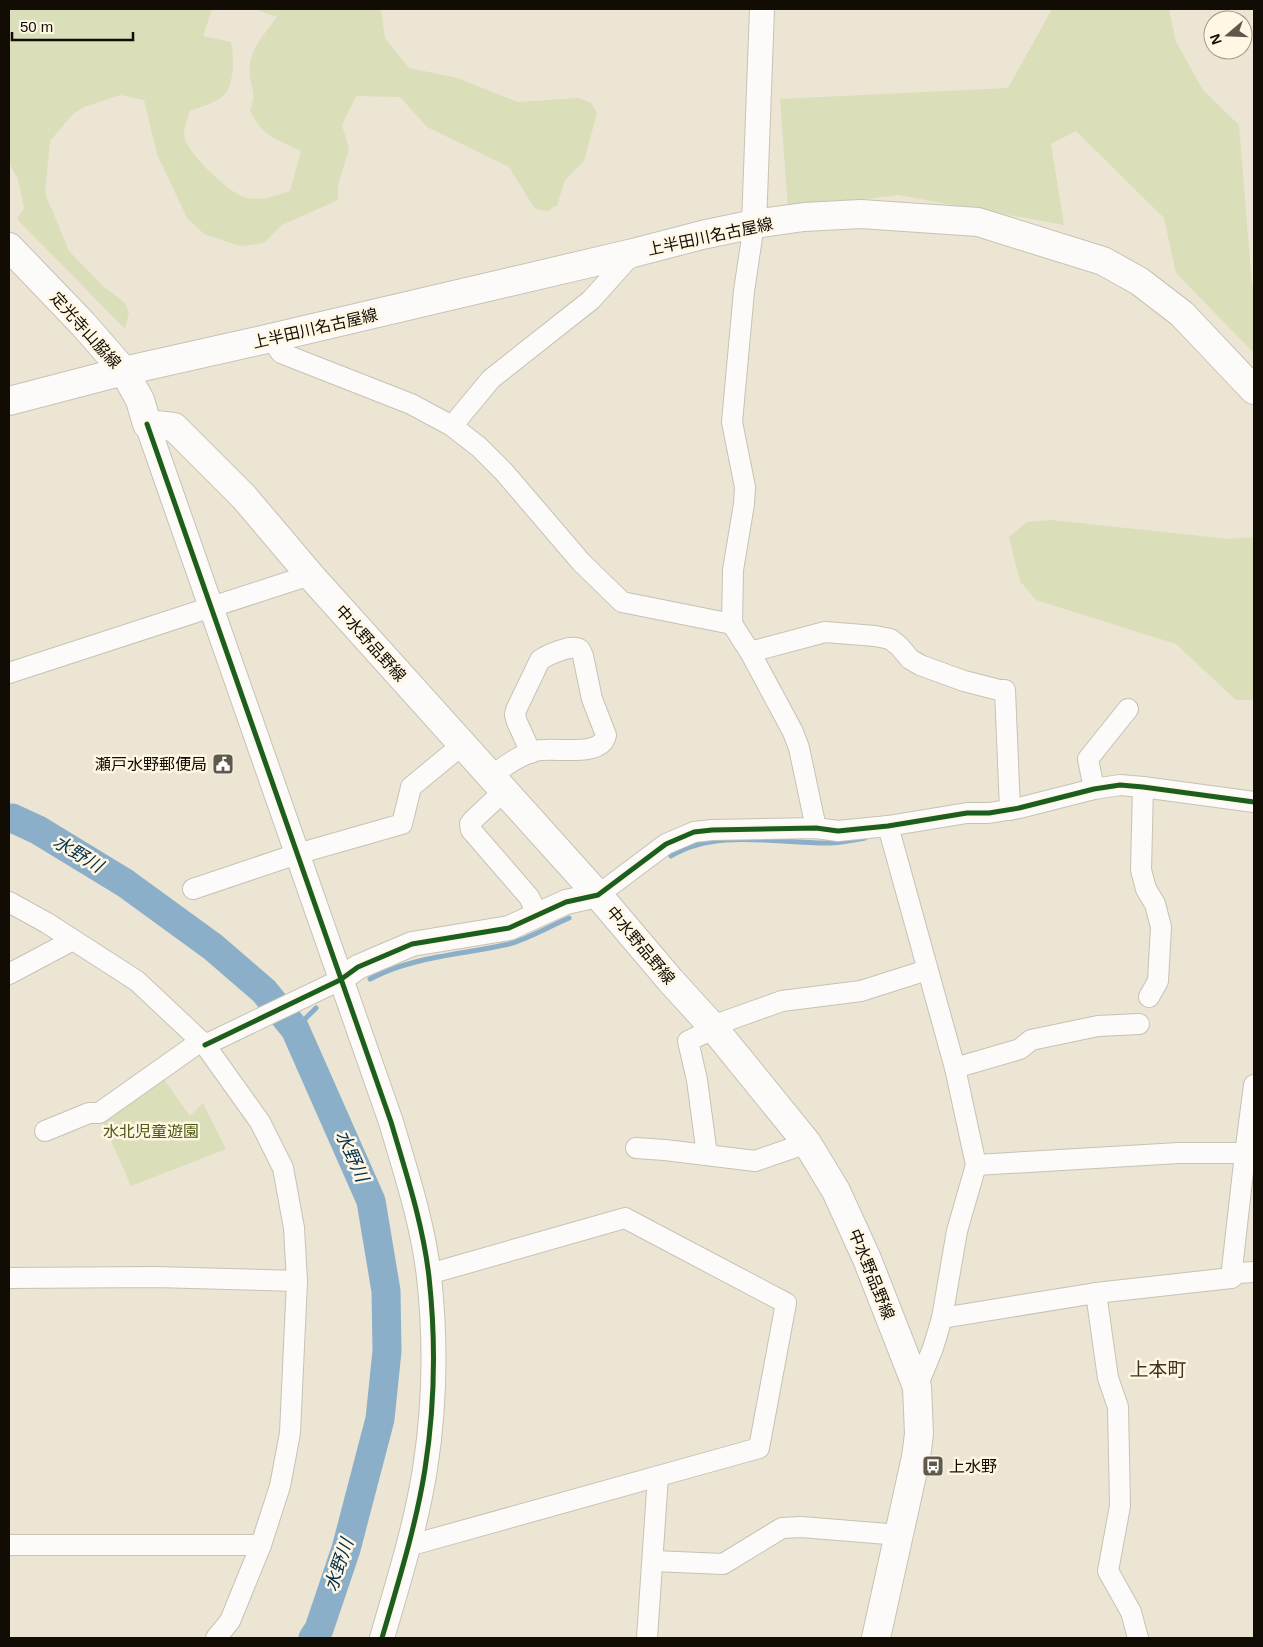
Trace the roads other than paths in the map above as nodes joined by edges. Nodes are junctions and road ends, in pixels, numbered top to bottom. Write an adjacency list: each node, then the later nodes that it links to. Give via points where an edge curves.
1 (762, 9): 2 (street)
2 (754, 224): 4 (main road, 上半田川名古屋線); 7 (main road, 上半田川名古屋線, via 804,217 904,216 978,222 1057,245 1103,261 1139,281 1182,314); 13 (street, via 744,291 732,422 745,487 733,570)
3 (9, 247): 6 (main road, 定光寺山脇線)
4 (633, 253): 5 (main road, 上半田川名古屋線); 10 (street, via 591,300 491,380)
5 (271, 338): 6 (main road, 上半田川名古屋線); 10 (street, via 281,353 411,404)
6 (124, 371): 8 (main road, 定光寺山脇線); 9 (main road, via 140,400)
7 (1254, 390)
8 (9, 401)
9 (147, 424): 11 (main road, 中水野品野線, via 174,427 244,497); 12 (street)
10 (452, 426): 13 (street, via 479,446 581,562 622,602)
11 (310, 575): 12 (street); 17 (main road, 中水野品野線)
12 (211, 607): 15 (street); 26 (street)
13 (732, 624): 14 (street)
14 (750, 652): 23 (street, via 824,632 890,638 920,665 964,681 1006,690); 25 (street, via 799,748)
15 (9, 673)
16 (1128, 709): 21 (street, via 1088,759)
17 (462, 745): 19 (main road, 中水野品野線); 26 (street, via 411,787 402,824)
18 (531, 753): 18 (street, via 590,749 605,740 583,656 577,648 571,647 540,660 516,710 517,722); 19 (street, via 499,770)
19 (497, 784): 28 (main road, 中水野品野線); 30 (street, via 470,824 471,830 529,897)
20 (1143, 787): 21 (street, via 1120,785); 22 (street); 35 (street, via 1141,870 1161,927 1158,981)
21 (1094, 789): 23 (street)
22 (1254, 802)
23 (1010, 810): 24 (street, via 967,813)
24 (888, 826): 25 (street, via 838,831); 32 (street)
25 (816, 828): 28 (street, via 694,832 666,844)
26 (297, 854): 27 (street); 34 (street)
27 (193, 889)
28 (598, 895): 30 (street, via 566,902); 37 (main road, 中水野品野線)
29 (9, 902): 31 (street)
30 (538, 915): 34 (street, via 509,928 412,944 358,967)
31 (74, 940): 33 (street); 38 (street, via 137,982)
32 (926, 970): 37 (street, via 861,991 782,1001); 39 (street)
33 (9, 974)
34 (340, 980): 38 (street); 48 (street, via 391,1122 414,1200)
35 (1149, 997)
36 (1139, 1024): 39 (street, via 1098,1026 1031,1040 1020,1049)
37 (712, 1026): 42 (main road, 中水野品野線); 45 (street, via 688,1041)
38 (208, 1042): 41 (street, via 99,1113 89,1113); 51 (street, via 260,1122 283,1168 294,1228)
39 (955, 1068): 46 (street)
40 (1254, 1085): 44 (street)
41 (44, 1131)
42 (807, 1143): 45 (street, via 755,1161); 54 (main road, 中水野品野線, via 836,1191 867,1259)
43 (636, 1148): 45 (street)
44 (1249, 1153): 46 (street); 50 (street)
45 (707, 1155)
46 (976, 1165): 53 (street, via 957,1231)
47 (1254, 1272): 50 (street, via 1238,1273)
48 (428, 1274): 55 (street, via 625,1218 786,1304 759,1448); 59 (street, via 434,1391 425,1469)
49 (9, 1278): 51 (street, via 155,1277)
50 (1231, 1278): 52 (street)
51 (297, 1281): 58 (street, via 290,1433 280,1486)
52 (1096, 1293): 53 (street); 65 (street, via 1108,1378 1118,1407 1120,1506 1108,1571 1131,1612)
53 (942, 1318): 54 (street)
54 (917, 1387): 56 (main road, 中水野品野線, via 918,1442)
55 (658, 1476): 59 (street); 60 (street)
56 (900, 1535): 60 (street, via 782,1528 723,1564); 64 (main road, 中水野品野線)
57 (9, 1544): 58 (street)
58 (261, 1545): 61 (street, via 230,1621)
59 (408, 1546): 62 (street)
60 (653, 1561): 63 (street)
61 (216, 1638)
62 (382, 1638)
63 (647, 1638)
64 (876, 1638)
65 (1138, 1638)

